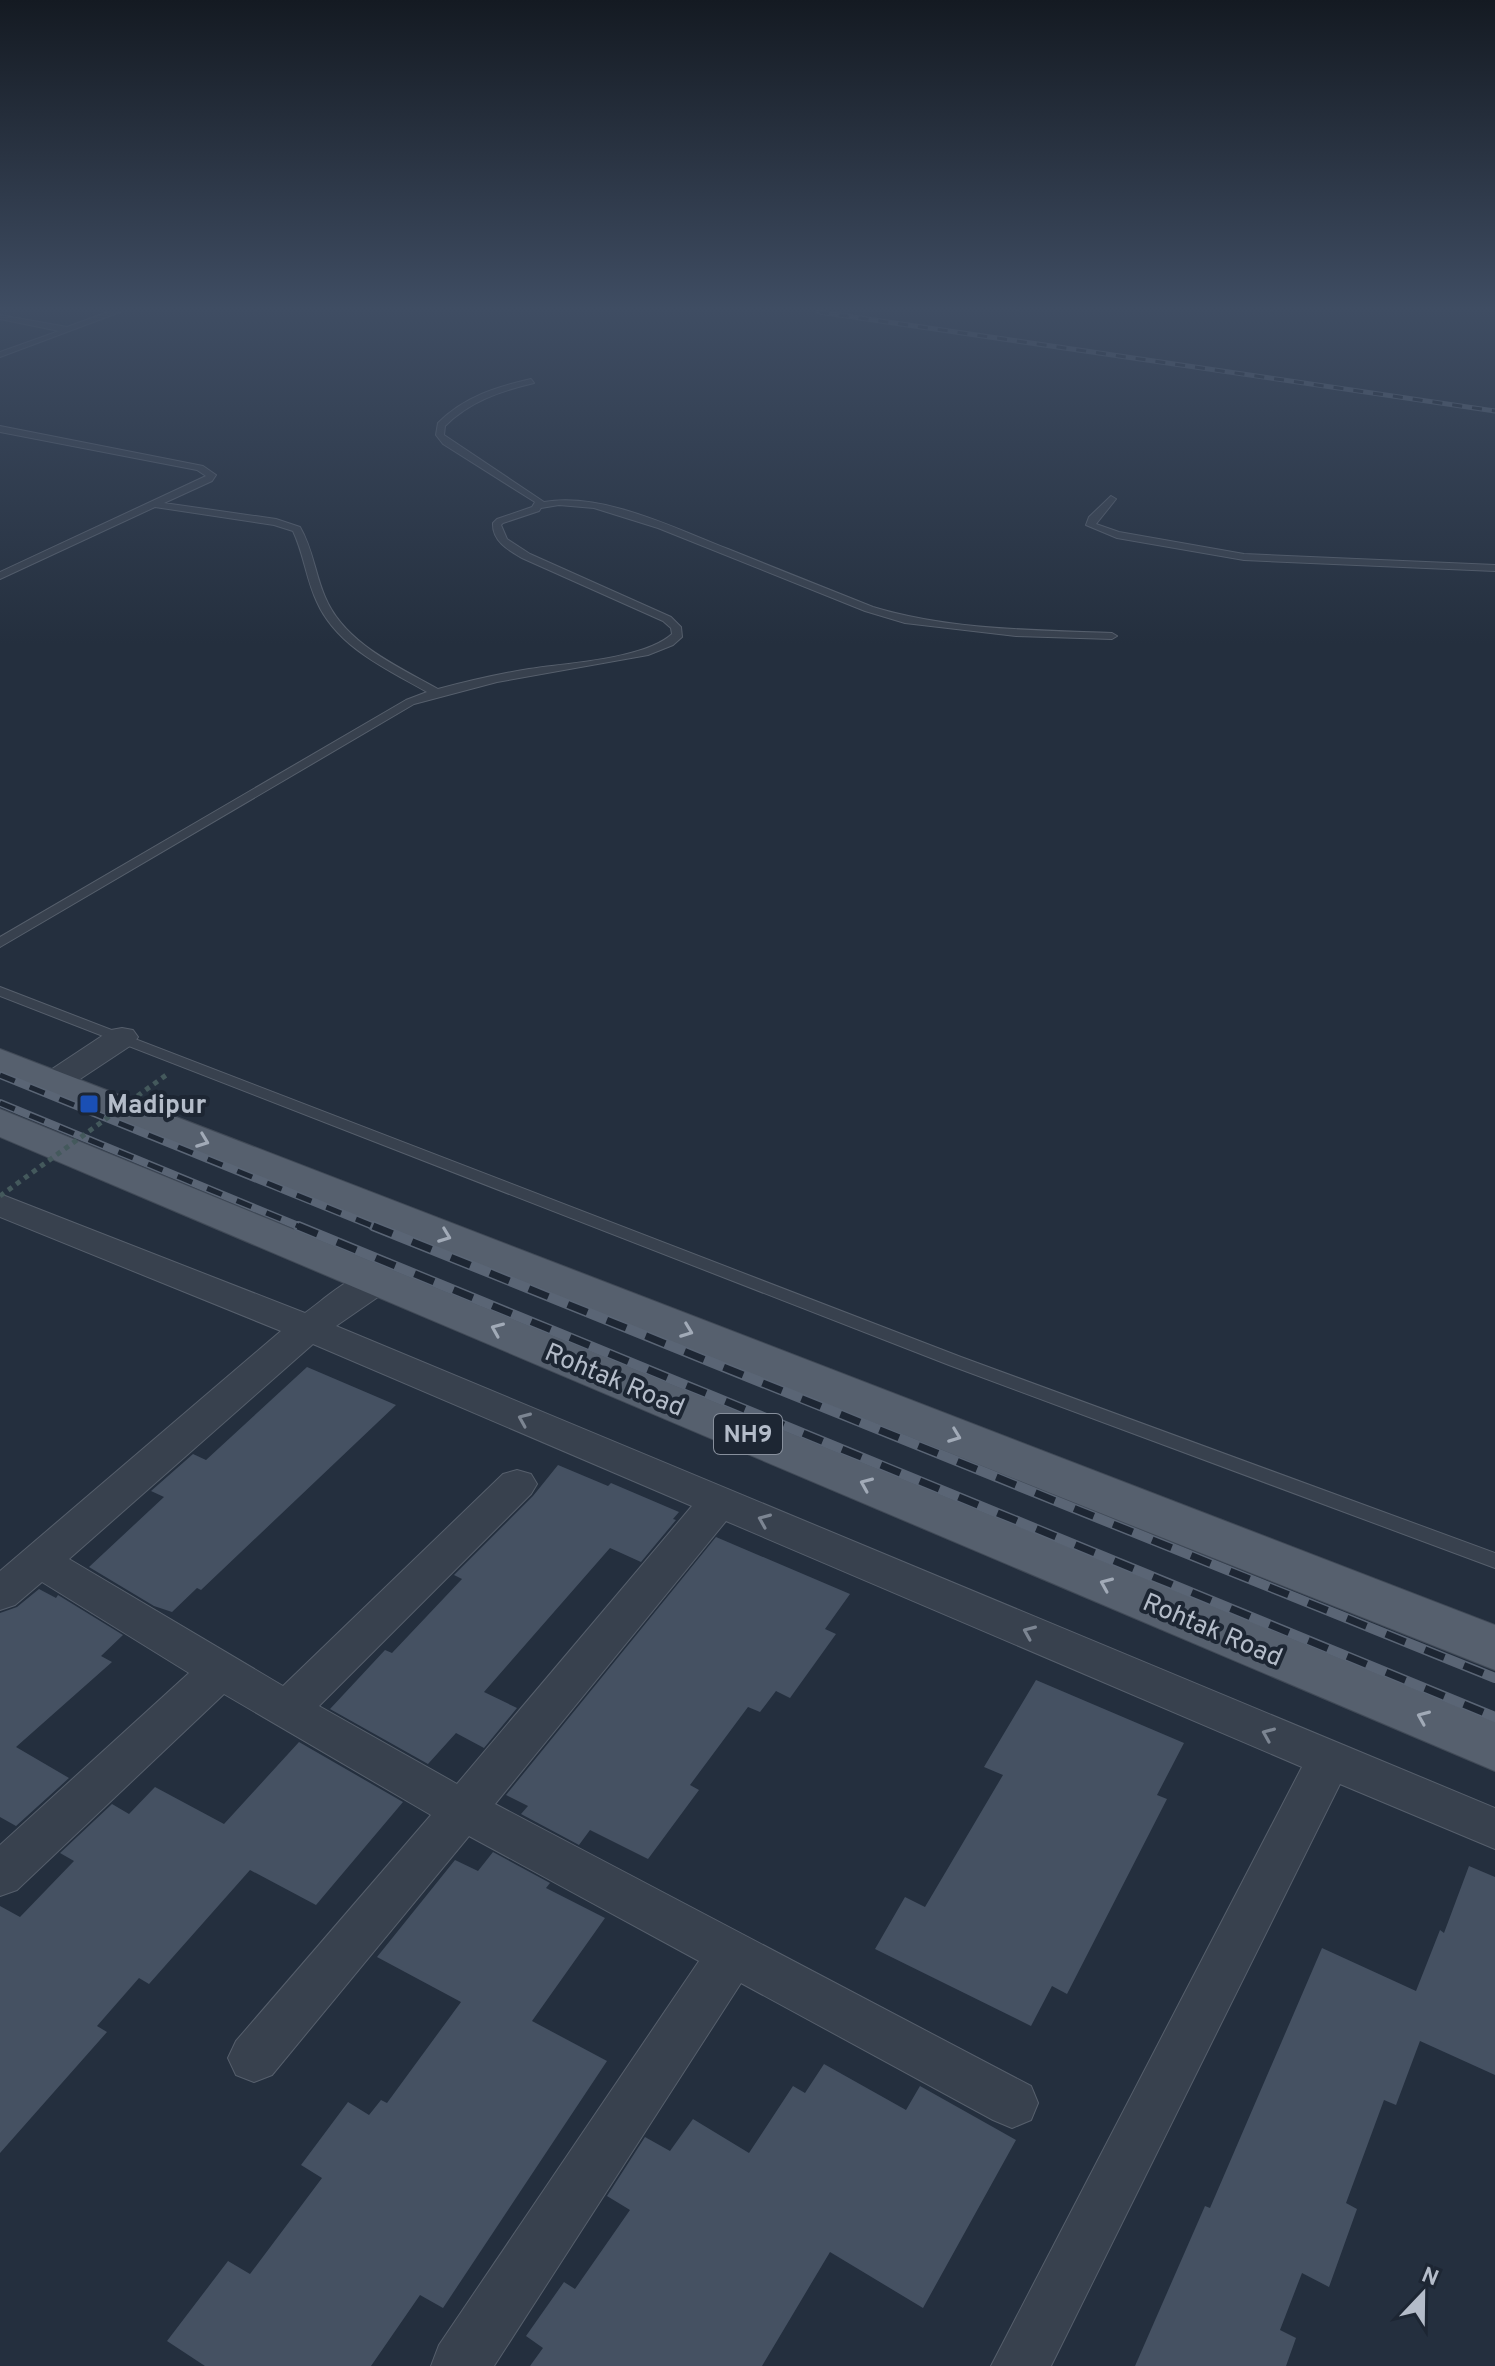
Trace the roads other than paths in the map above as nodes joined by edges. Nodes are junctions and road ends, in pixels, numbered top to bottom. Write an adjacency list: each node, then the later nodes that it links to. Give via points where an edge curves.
1 (443, 422): 5 (lane, via 440,435)
2 (0, 429): 4 (lane, via 209,471 209,479)
3 (1111, 499): 6 (lane, via 1091,525 1148,541 1244,557)
4 (156, 505): 7 (lane); 9 (lane, via 297,529 326,611 347,635)
5 (541, 505): 8 (lane, via 595,505 905,620 1016,633); 9 (lane, via 500,521 497,535 526,556 667,619 678,635 644,653)
6 (1495, 568)
7 (0, 576)
8 (1112, 636)
9 (435, 692): 10 (lane)
10 (0, 943)
11 (0, 991): 12 (lane)
12 (122, 1037): 14 (street); 22 (lane, via 955,1361)
13 (0, 1061): 14 (main road)
14 (54, 1082): 24 (main road, one-way to 24)
15 (0, 1122): 17 (main road, Rohtak Road / NH9)
16 (0, 1205): 18 (street)
17 (378, 1280): 18 (street); 27 (main road, Rohtak Road / NH9, one-way to 17)
18 (308, 1328): 20 (street, one-way to 18); 21 (street)
19 (517, 1484): 26 (street)
20 (719, 1501): 28 (street, one-way to 20); 29 (street)
21 (40, 1561): 23 (street); 25 (street)
22 (1495, 1561)
23 (0, 1594)
24 (1495, 1648)
25 (220, 1671): 26 (street); 31 (street)
26 (286, 1711): 29 (street)
27 (1495, 1747)
28 (1329, 1759): 30 (street); 36 (street)
29 (463, 1810): 32 (street); 33 (street)
30 (1495, 1829)
31 (0, 1875)
32 (731, 1956): 34 (street); 35 (street)
33 (254, 2058)
34 (1012, 2103)
35 (460, 2366)
36 (1020, 2366)

